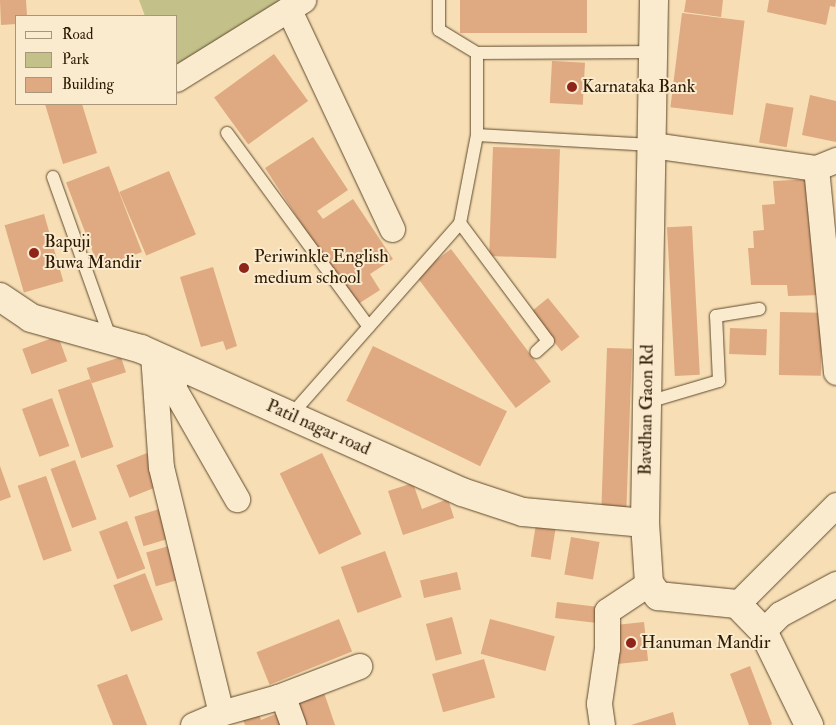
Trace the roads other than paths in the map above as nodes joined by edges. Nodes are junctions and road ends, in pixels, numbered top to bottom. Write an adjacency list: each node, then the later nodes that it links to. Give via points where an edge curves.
1 (439, 0): 5 (lane, via 439,30)
2 (654, 0): 4 (street, Bavdhan Gaon Rd)
3 (296, 5): 6 (street); 13 (street)
4 (654, 52): 5 (lane); 9 (street, Bavdhan Gaon Rd)
5 (477, 53): 8 (lane)
6 (178, 78)
7 (226, 133): 16 (lane)
8 (477, 135): 9 (lane); 12 (lane)
9 (652, 145): 10 (street); 21 (street, Bavdhan Gaon Rd)
10 (826, 164): 20 (street)
11 (53, 177): 17 (lane)
12 (460, 223): 16 (lane); 18 (lane, via 548,342)
13 (392, 229)
14 (0, 297): 17 (street, Patil nagar road, via 31,318)
15 (759, 309): 21 (lane, via 716,316 719,381)
16 (369, 327): 22 (lane)
17 (111, 340): 19 (street, Patil nagar road)
18 (536, 352)
19 (164, 359): 22 (street, Patil nagar road); 23 (street, via 174,389); 32 (street, via 161,467)
20 (836, 372)
21 (648, 402): 25 (street, Bavdhan Gaon Rd)
22 (291, 416): 25 (street, Patil nagar road, via 462,492 523,512)
23 (236, 499)
24 (836, 506): 28 (street)
25 (645, 523): 26 (street, Bavdhan Gaon Rd)
26 (649, 583): 28 (street, via 658,596); 35 (street, via 607,611 607,648 599,703)
27 (836, 584): 29 (street, via 780,614)
28 (737, 604): 29 (street)
29 (763, 631): 36 (street)
30 (359, 666): 31 (street)
31 (278, 697): 32 (street); 34 (street, via 284,700)
32 (221, 713): 33 (street)
33 (193, 725)
34 (293, 725)
35 (602, 725)
36 (809, 725)

